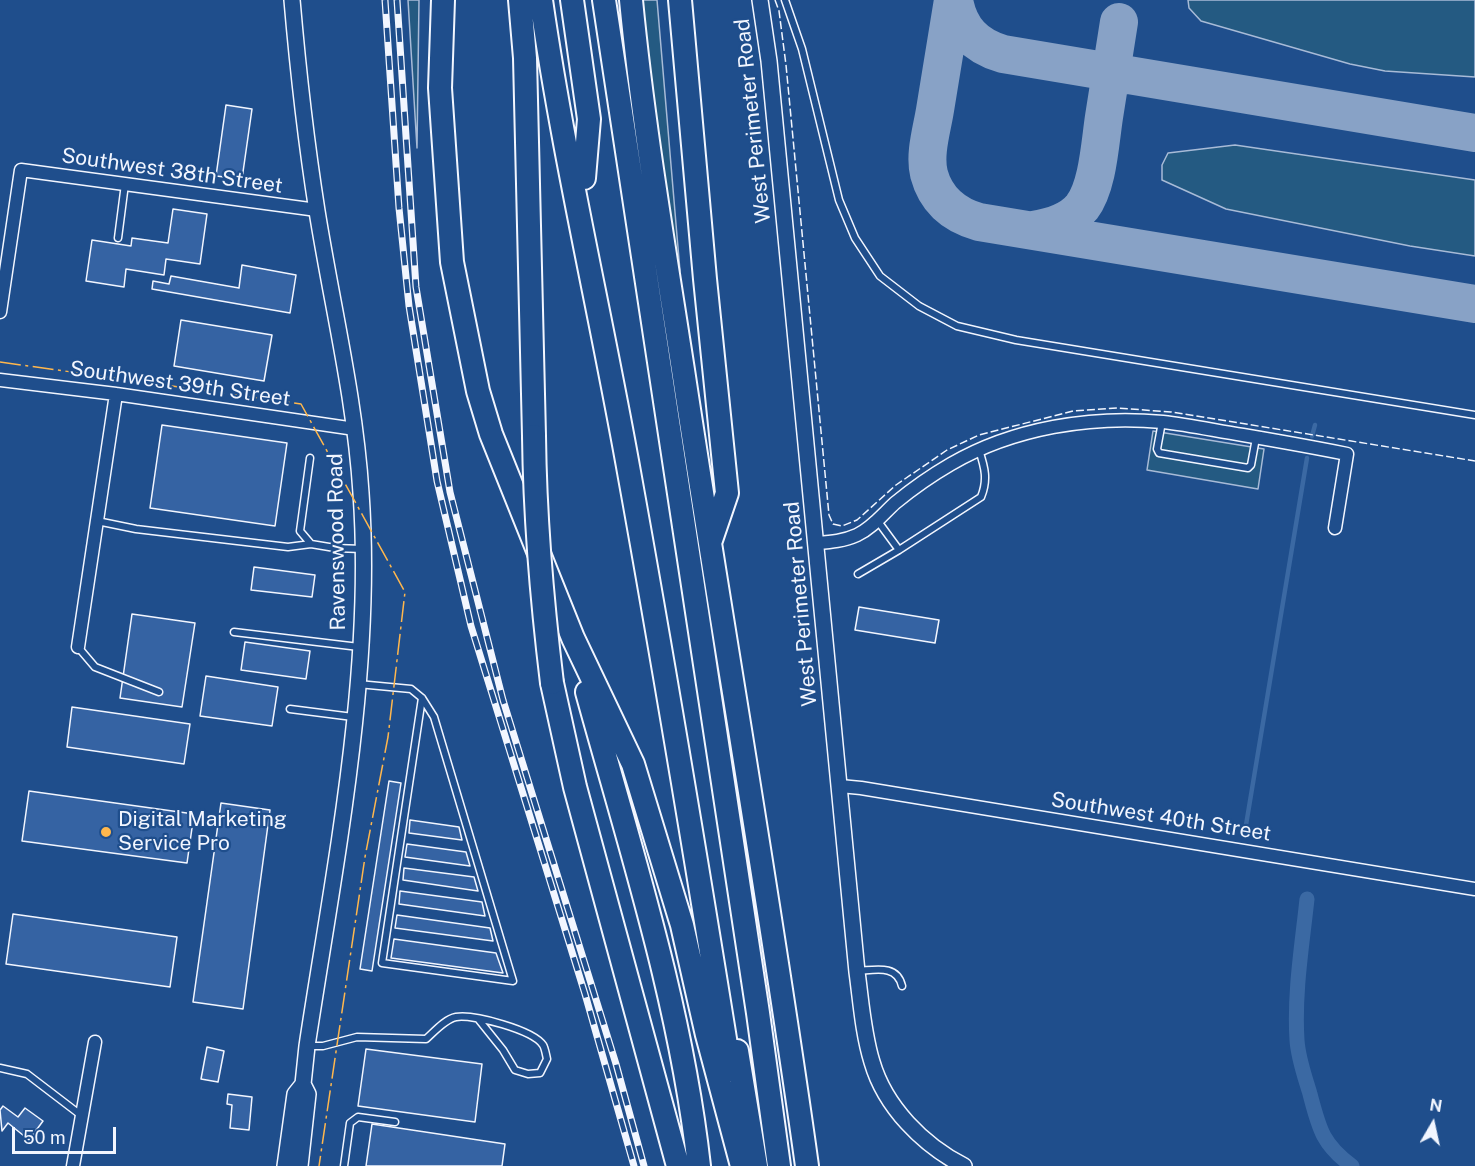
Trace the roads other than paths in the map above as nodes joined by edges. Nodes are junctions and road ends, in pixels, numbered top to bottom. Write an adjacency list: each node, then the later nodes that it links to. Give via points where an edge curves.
1 (292, 0): 14 (street, Ravenswood Road)
2 (443, 0): 35 (highway, via 440,88 445,177 452,262 465,330 491,434)
3 (520, 0): 58 (highway, bridge, via 525,58 535,486 541,591 552,683 575,787)
4 (541, 0): 60 (highway, via 685,788)
5 (555, 0): 12 (highway)
6 (572, 0): 12 (highway, via 589,119)
7 (606, 0): 62 (highway)
8 (631, 0): 30 (highway, via 639,85)
9 (680, 0): 30 (highway, via 727,493)
10 (760, 0): 28 (street, West Perimeter Road)
11 (785, 0): 19 (lane, via 802,49 839,200 855,238 880,276 919,306 957,326 1016,340)
12 (584, 178): 61 (highway, via 691,756)
13 (125, 183): 14 (street, Southwest 38th Street); 15 (lane); 16 (street, Southwest 38th Street, via 21,170)
14 (317, 210): 21 (street, Ravenswood Road)
15 (118, 238)
16 (0, 312)
17 (0, 380): 18 (street, Southwest 39th Street)
18 (116, 394): 21 (street, Southwest 39th Street); 26 (street)
19 (1475, 415)
20 (1162, 422): 22 (street); 22 (lane, via 1159,453 1248,468); 23 (street, via 1114,420 1071,424)
21 (355, 429): 31 (street, Ravenswood Road, via 362,495)
22 (1257, 438): 27 (street, via 1347,454)
23 (979, 450): 25 (street, via 950,464); 32 (lane, via 986,473 981,497)
24 (310, 458): 29 (lane, via 300,531)
25 (877, 520): 28 (street, via 852,537); 32 (lane)
26 (97, 521): 29 (lane, via 288,547); 36 (street)
27 (1335, 528)
28 (817, 543): 43 (street, West Perimeter Road)
29 (311, 544): 31 (lane)
30 (710, 545): 63 (highway)
31 (362, 549): 37 (street, Ravenswood Road)
32 (899, 550): 33 (lane)
33 (858, 574)
34 (234, 632): 37 (lane)
35 (573, 638): 59 (highway, via 660,952 693,1116); 60 (highway, via 633,764 646,804 682,925)
36 (78, 647): 39 (lane, via 95,667)
37 (360, 647): 38 (street, Ravenswood Road)
38 (357, 684): 40 (lane, via 411,689); 42 (street, Ravenswood Road)
39 (159, 692)
40 (422, 698): 40 (lane, via 434,717 513,981 382,963)
41 (290, 709): 42 (lane)
42 (354, 717): 49 (street, Ravenswood Road)
43 (840, 786): 44 (street, Southwest 40th Street); 45 (street, West Perimeter Road)
44 (1475, 889)
45 (857, 972): 46 (lane, via 893,972); 64 (street, West Perimeter Road, via 877,1078 911,1126 932,1146)
46 (902, 986)
47 (479, 1020): 47 (lane, via 528,1034 543,1045 547,1059 540,1073 515,1070); 49 (lane, via 455,1017 426,1039 357,1037)
48 (95, 1041): 52 (street)
49 (307, 1046): 51 (street, Ravenswood Road)
50 (0, 1068): 52 (lane, via 27,1074)
51 (303, 1084): 55 (street, Ravenswood Road, via 296,1094); 56 (street, Ravenswood Road, via 308,1094)
52 (82, 1116): 54 (street)
53 (395, 1122): 57 (lane, via 358,1117 350,1123)
54 (74, 1166)
55 (285, 1166)
56 (300, 1166)
57 (344, 1166)
58 (678, 1166)
59 (699, 1166)
60 (743, 1166)
61 (756, 1166)
62 (779, 1166)
63 (807, 1166)
64 (964, 1166)

